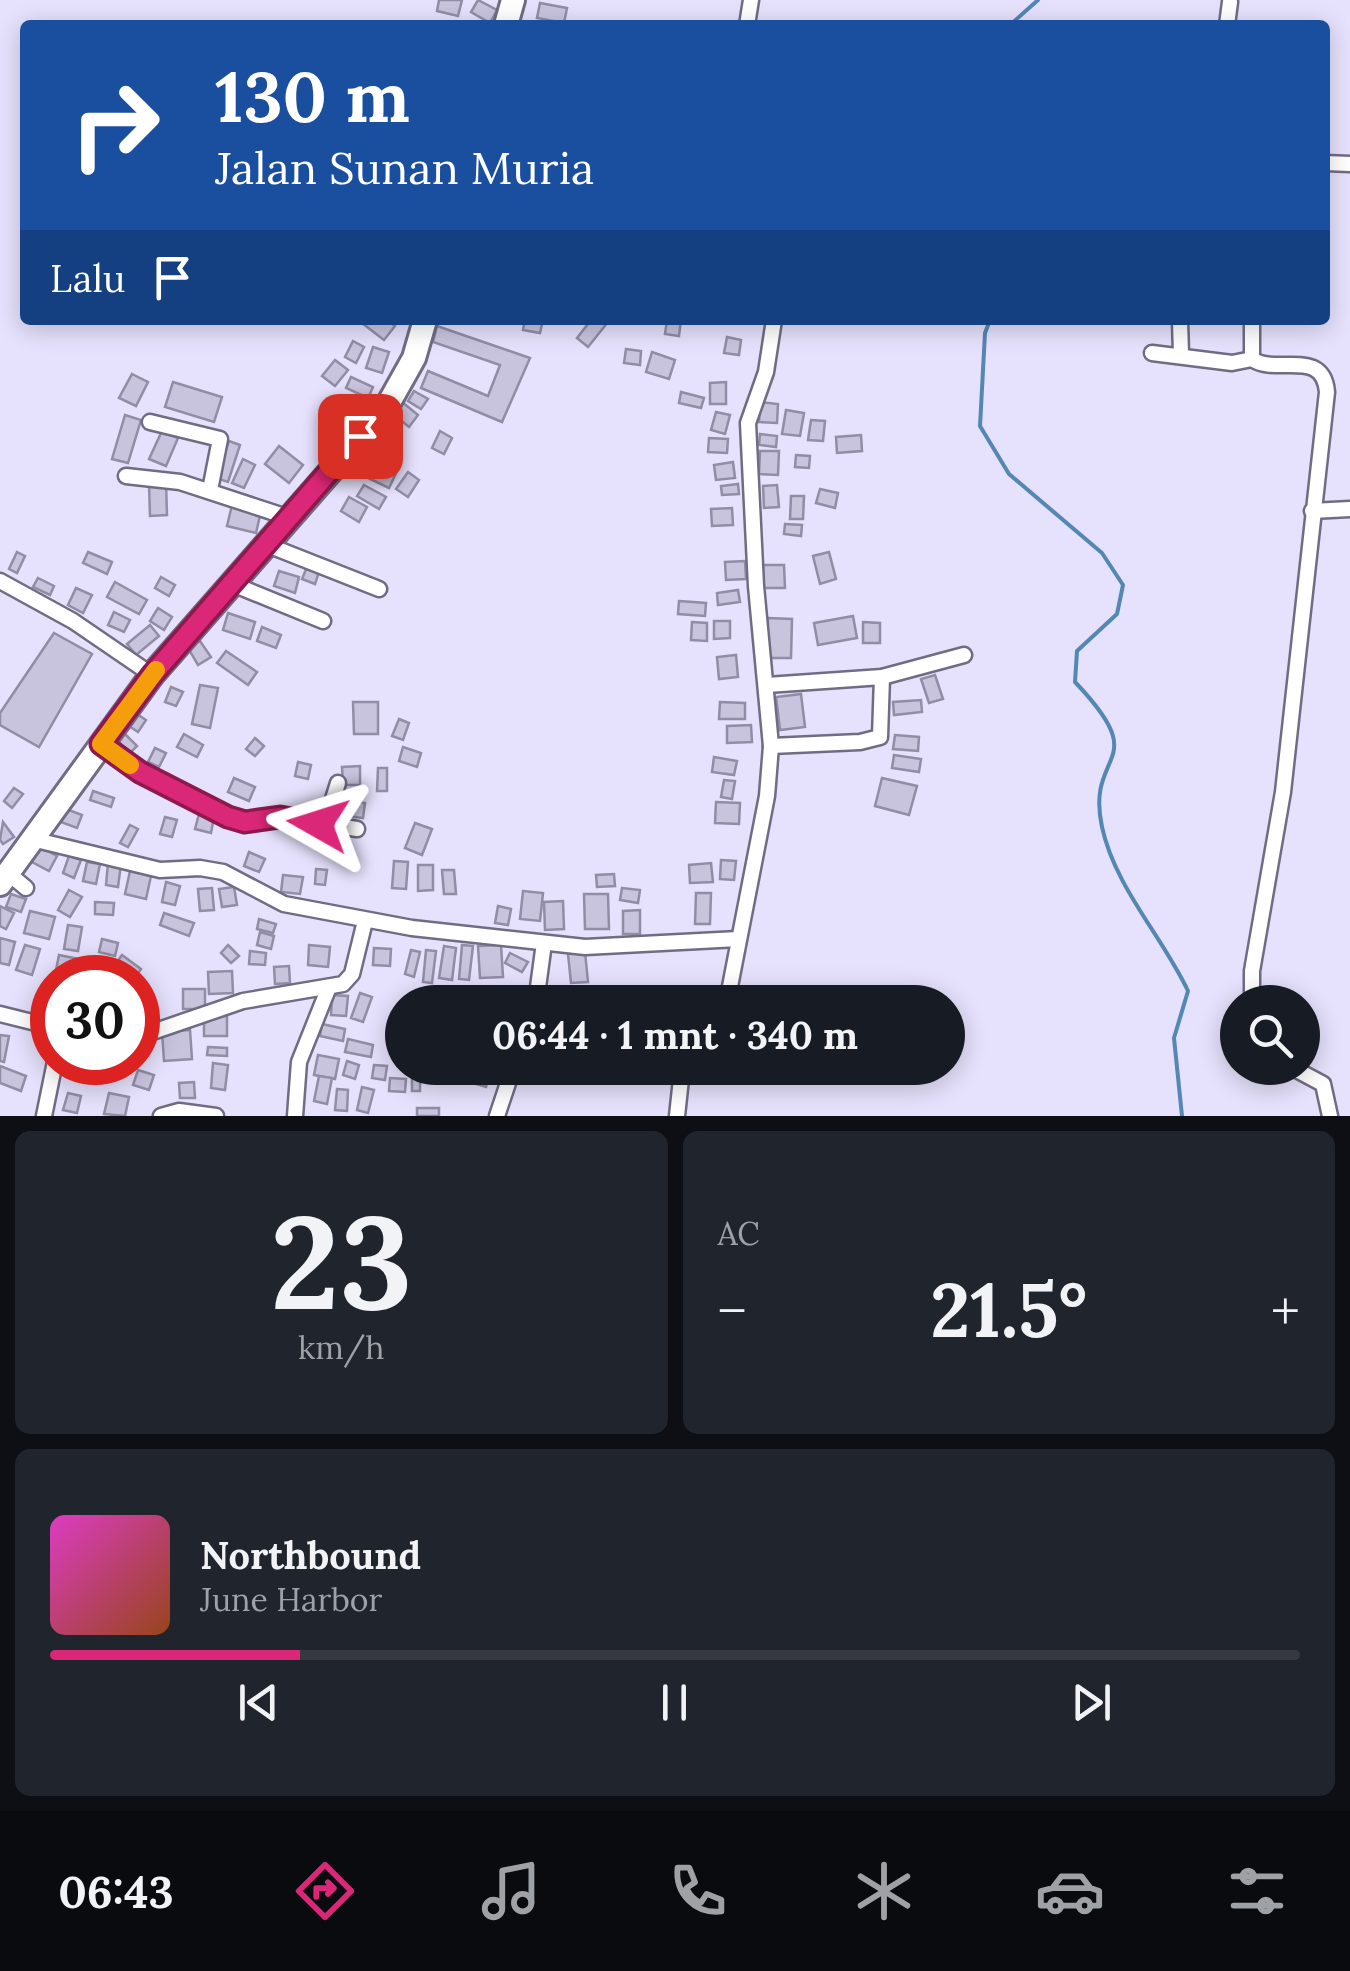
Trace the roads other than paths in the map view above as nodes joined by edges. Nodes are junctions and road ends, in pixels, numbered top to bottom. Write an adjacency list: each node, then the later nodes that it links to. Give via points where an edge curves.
1 (424, 325): 13 (main road, via 386,408)
2 (773, 325): 22 (street, via 748,423)
3 (1180, 325): 6 (street)
4 (1252, 325): 7 (street)
5 (1152, 353): 6 (street)
6 (1181, 354): 7 (street, via 1232,363)
7 (1252, 359): 12 (street, via 1309,365 1327,384)
8 (150, 422): 10 (street, via 220,440)
9 (126, 476): 10 (street)
10 (210, 490): 13 (street)
11 (1350, 508): 12 (street)
12 (1312, 510): 35 (street, via 1283,792)
13 (287, 518): 14 (main road)
14 (264, 544): 16 (main road); 17 (street)
15 (0, 581): 20 (street)
16 (230, 584): 18 (street); 20 (main road)
17 (379, 589)
18 (324, 621)
19 (964, 655): 21 (street)
20 (152, 675): 23 (main road)
21 (882, 677): 22 (street); 24 (street, via 880,736)
22 (767, 685): 24 (street)
23 (101, 744): 26 (street, via 228,817); 28 (main road)
24 (771, 746): 31 (street)
25 (338, 783): 26 (street)
26 (326, 822): 27 (street)
27 (357, 829)
28 (32, 838): 29 (main road); 30 (street, via 160,870 223,872 284,904)
29 (11, 882)
30 (365, 921): 32 (street); 36 (street, via 352,974)
31 (738, 939): 32 (street); 34 (street)
32 (544, 943): 33 (street)
33 (538, 985)
34 (730, 985)
35 (1253, 985)
36 (329, 987): 39 (street, via 243,1001); 47 (street, via 298,1062)
37 (0, 1014): 38 (street)
38 (30, 1022)
39 (160, 1030)
40 (1320, 1082): 50 (street)
41 (51, 1085): 44 (street)
42 (507, 1085): 48 (street)
43 (681, 1085): 49 (street)
44 (44, 1116)
45 (161, 1116): 46 (street)
46 (216, 1116)
47 (295, 1116)
48 (497, 1116)
49 (678, 1116)
50 (1330, 1116)

